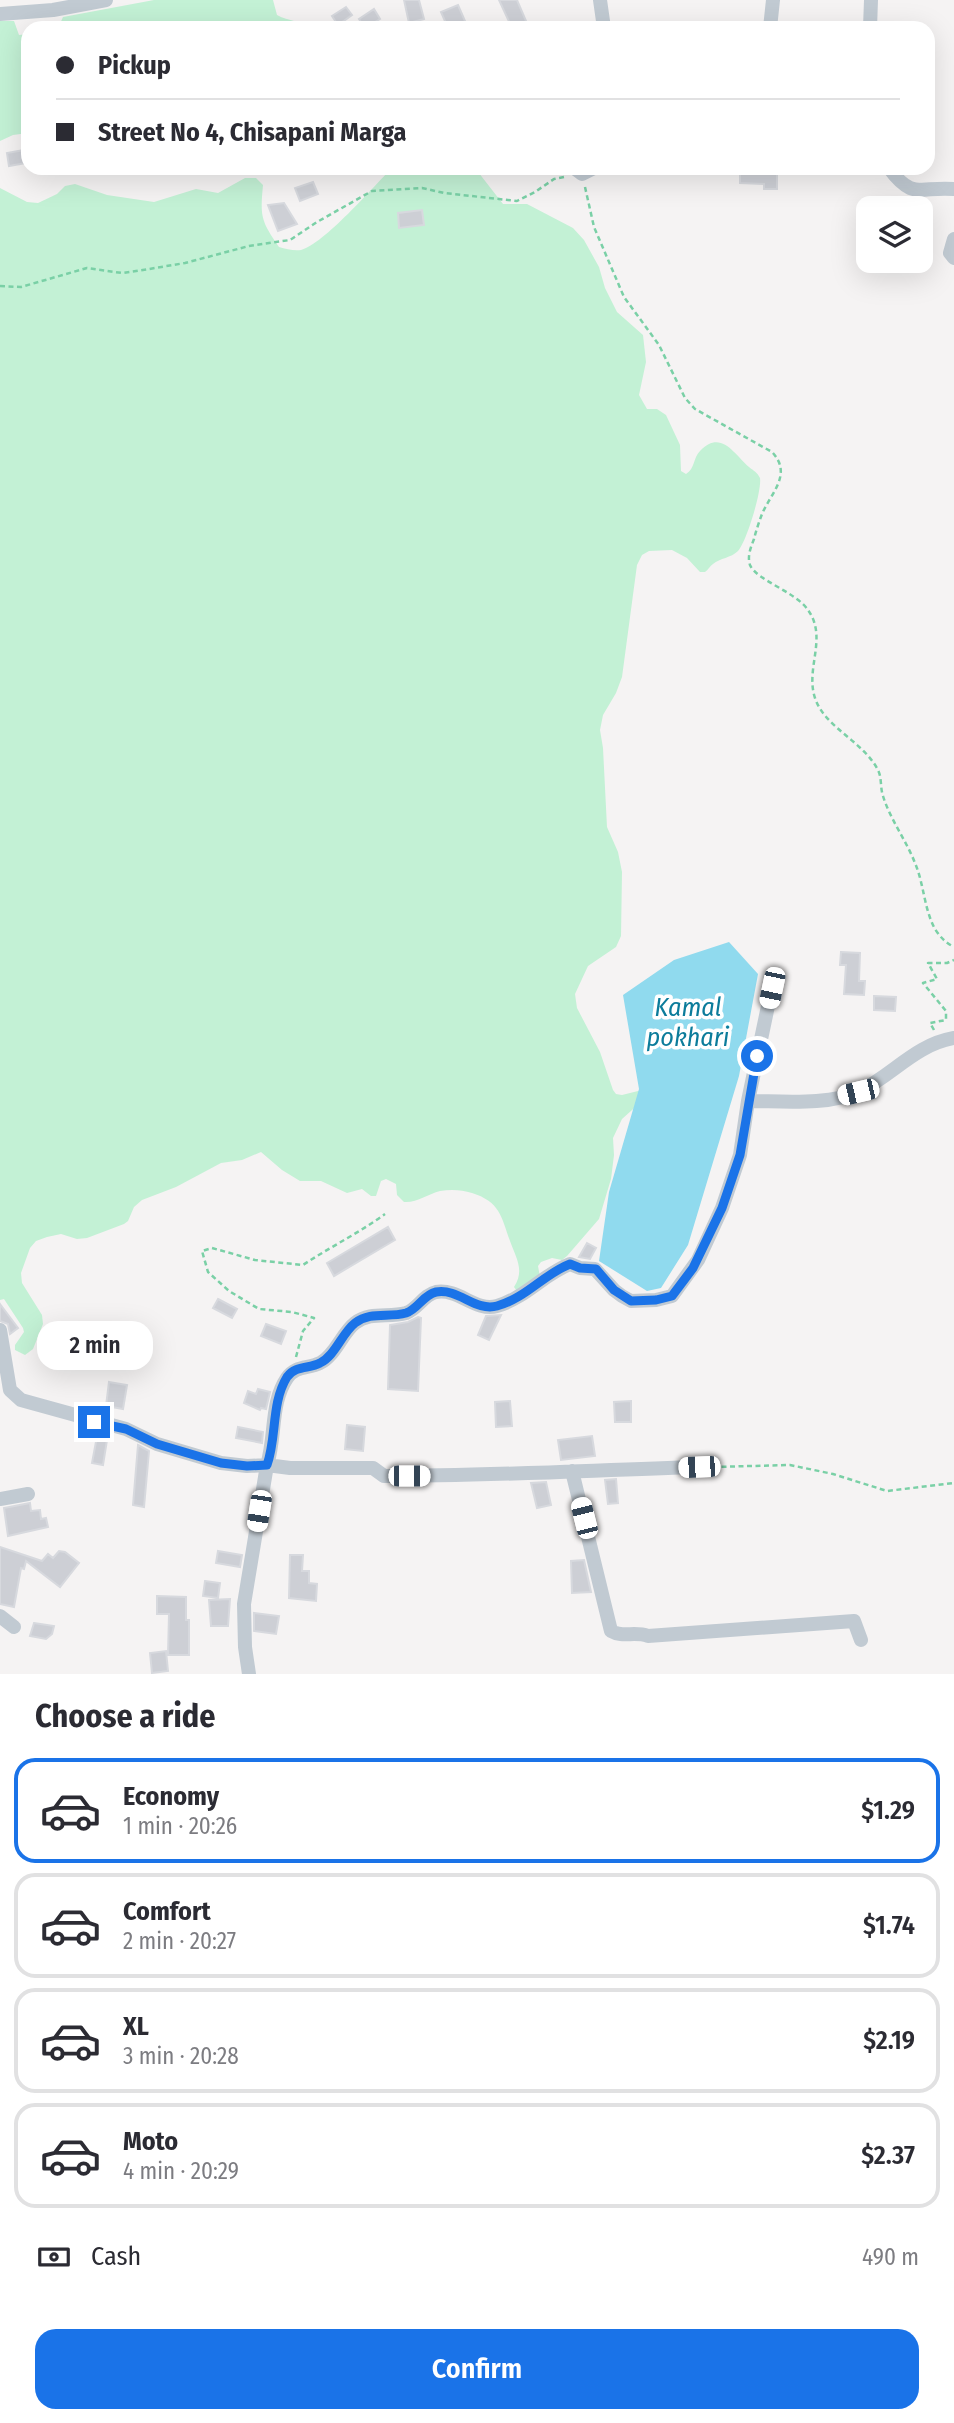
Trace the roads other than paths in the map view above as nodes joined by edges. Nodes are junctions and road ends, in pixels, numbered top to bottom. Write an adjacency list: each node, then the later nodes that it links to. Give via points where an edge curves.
1 (106, 0): 5 (street)
2 (600, 0): 7 (street)
3 (774, 0): 8 (street)
4 (872, 0): 9 (street)
5 (51, 5): 6 (street)
6 (0, 14)
7 (603, 21)
8 (771, 21)
9 (870, 21)
10 (894, 175): 11 (street, via 912,191)
11 (954, 188)
12 (954, 239): 13 (street, via 950,248)
13 (954, 257)
14 (772, 988): 16 (street)
15 (954, 1038): 16 (street, via 935,1042 858,1092 822,1100)
16 (748, 1101): 19 (street, via 740,1155 722,1208 698,1260 672,1296 631,1301 596,1269 570,1264 495,1307 439,1292 405,1313 377,1314 357,1321 324,1362 293,1371 286,1379 277,1402)
17 (0, 1329): 18 (street)
18 (4, 1382): 19 (street, via 13,1395 32,1404 126,1429 157,1444 221,1463)
19 (267, 1465): 21 (street, via 373,1468 384,1476); 27 (street, via 244,1604)
20 (699, 1467): 21 (street)
21 (572, 1471): 26 (street, via 611,1631 648,1636 854,1621)
22 (28, 1494): 23 (street)
23 (0, 1499)
24 (0, 1616): 25 (street)
25 (14, 1627)
26 (861, 1640)
27 (249, 1674)

